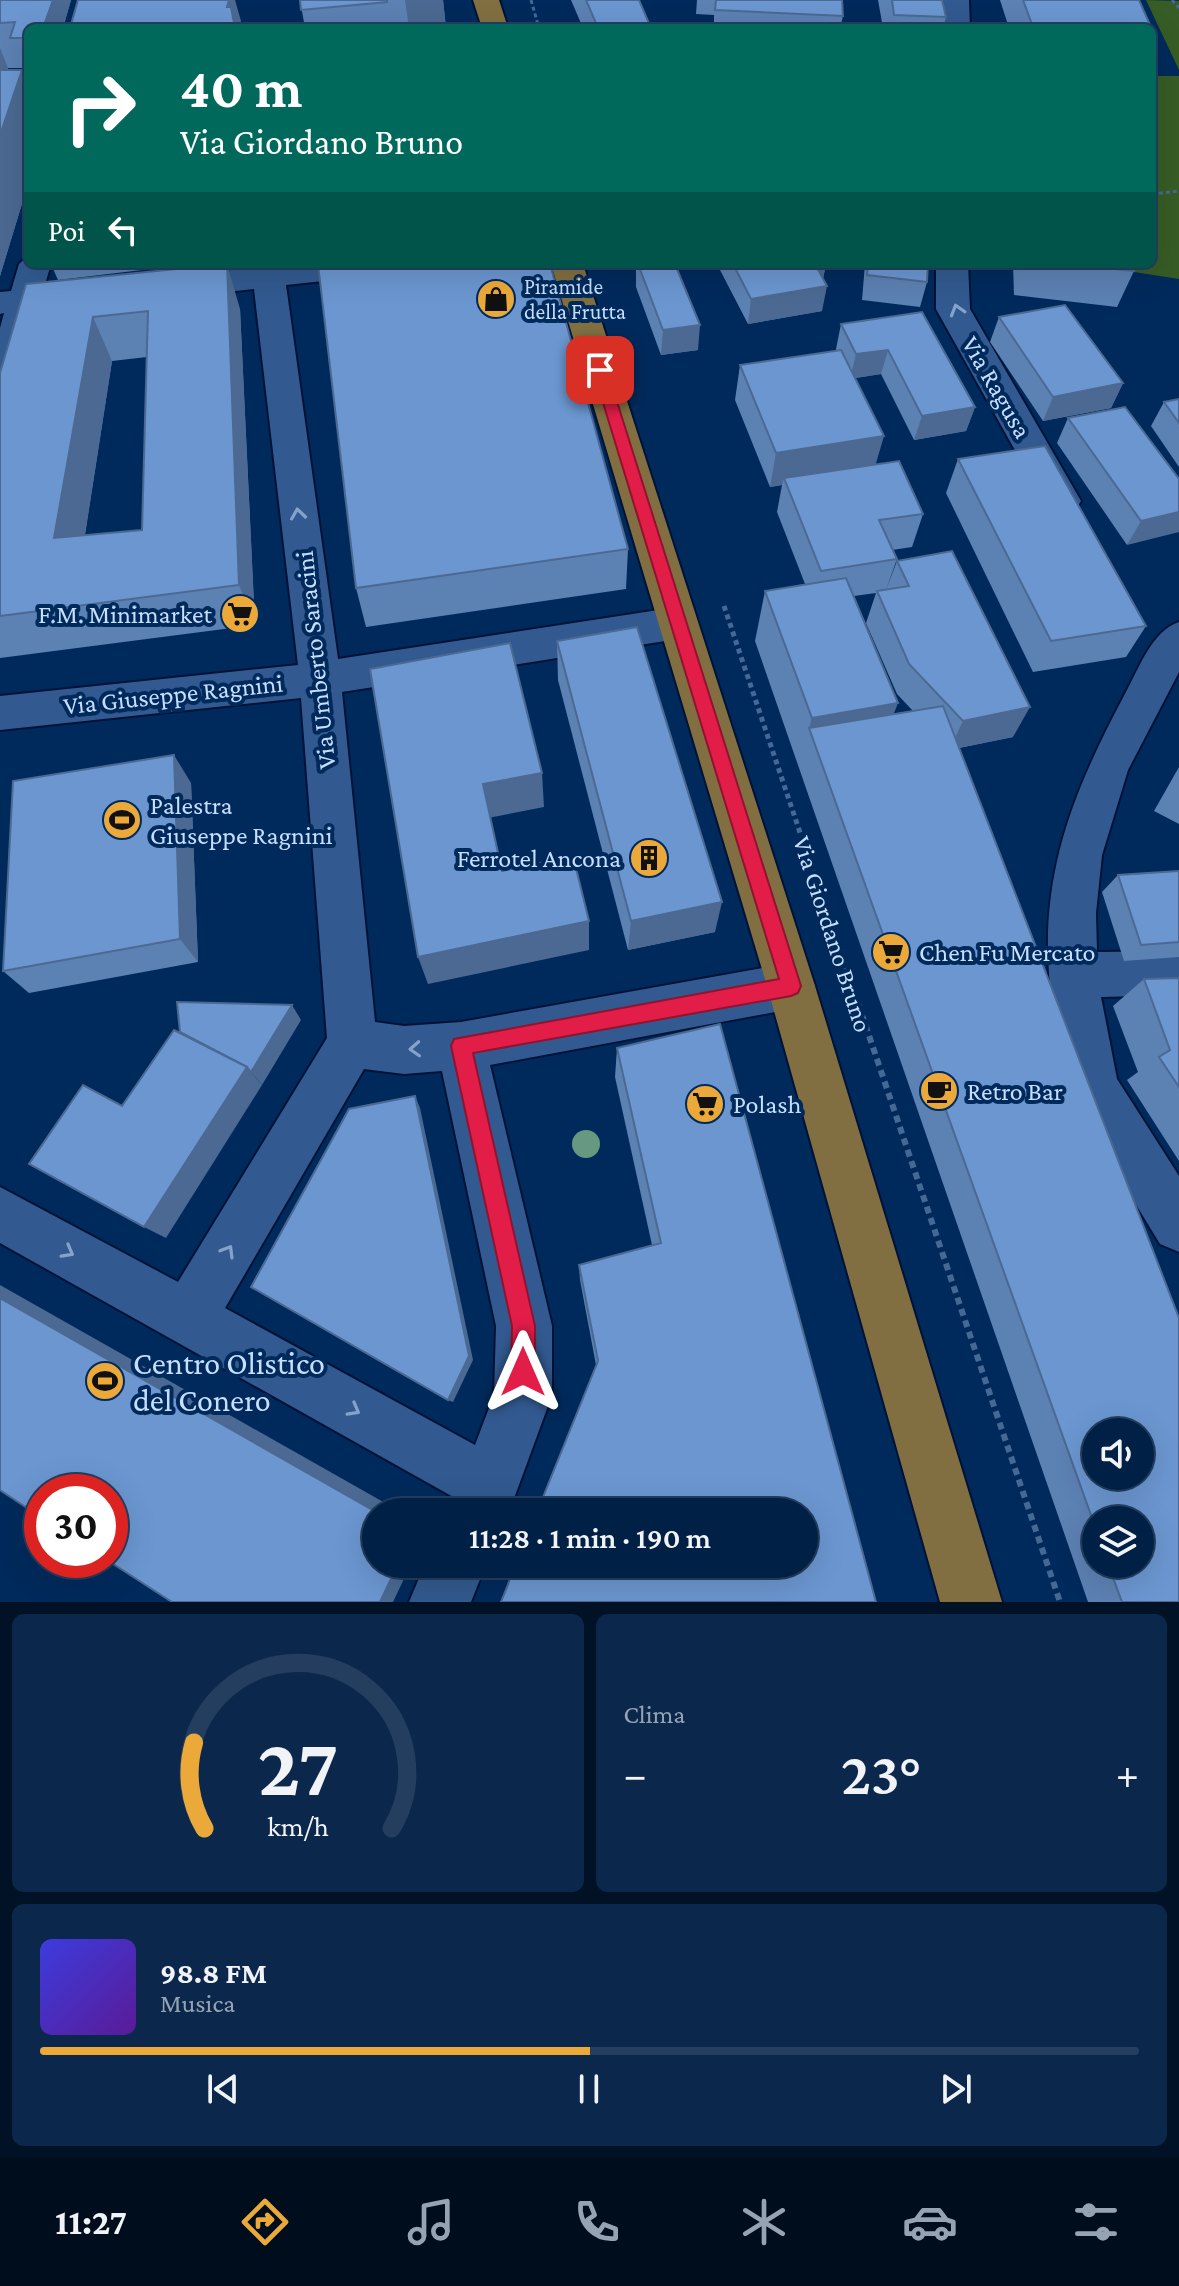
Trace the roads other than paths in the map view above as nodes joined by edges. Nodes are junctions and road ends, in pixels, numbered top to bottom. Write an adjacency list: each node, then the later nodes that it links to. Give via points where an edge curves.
1 (486, 0): 3 (main road)
2 (956, 0): 4 (street)
3 (494, 24)
4 (957, 24)
5 (33, 268): 10 (street)
6 (319, 268): 9 (street)
7 (568, 268): 13 (main road, Via Giordano Bruno)
8 (952, 268): 12 (street, Via Ragusa, one-way to 8, via 953,309)
9 (267, 271): 10 (street); 15 (street, Via Umberto Saracini, one-way to 9)
10 (12, 302): 11 (street)
11 (0, 388)
12 (1079, 532)
13 (678, 623): 15 (street, Via Giuseppe Ragnini); 19 (main road, Via Giordano Bruno)
14 (1160, 651): 18 (street, via 1107,769 1079,855)
15 (320, 679): 16 (street, Via Giuseppe Ragnini); 20 (street, Via Umberto Saracini)
16 (0, 713)
17 (1179, 973): 18 (street)
18 (1073, 975): 23 (street, via 1094,1088)
19 (791, 986): 21 (street); 29 (main road, Via Giordano Bruno)
20 (352, 1043): 21 (street, one-way to 20, via 404,1050); 24 (street, one-way to 20)
21 (461, 1046): 26 (street, via 524,1326 523,1395)
22 (0, 1214): 24 (street, one-way to 24)
23 (1168, 1246)
24 (188, 1318): 25 (street, one-way to 25)
25 (483, 1498)
26 (485, 1498)
27 (450, 1578): 28 (street)
28 (440, 1602)
29 (971, 1602)

